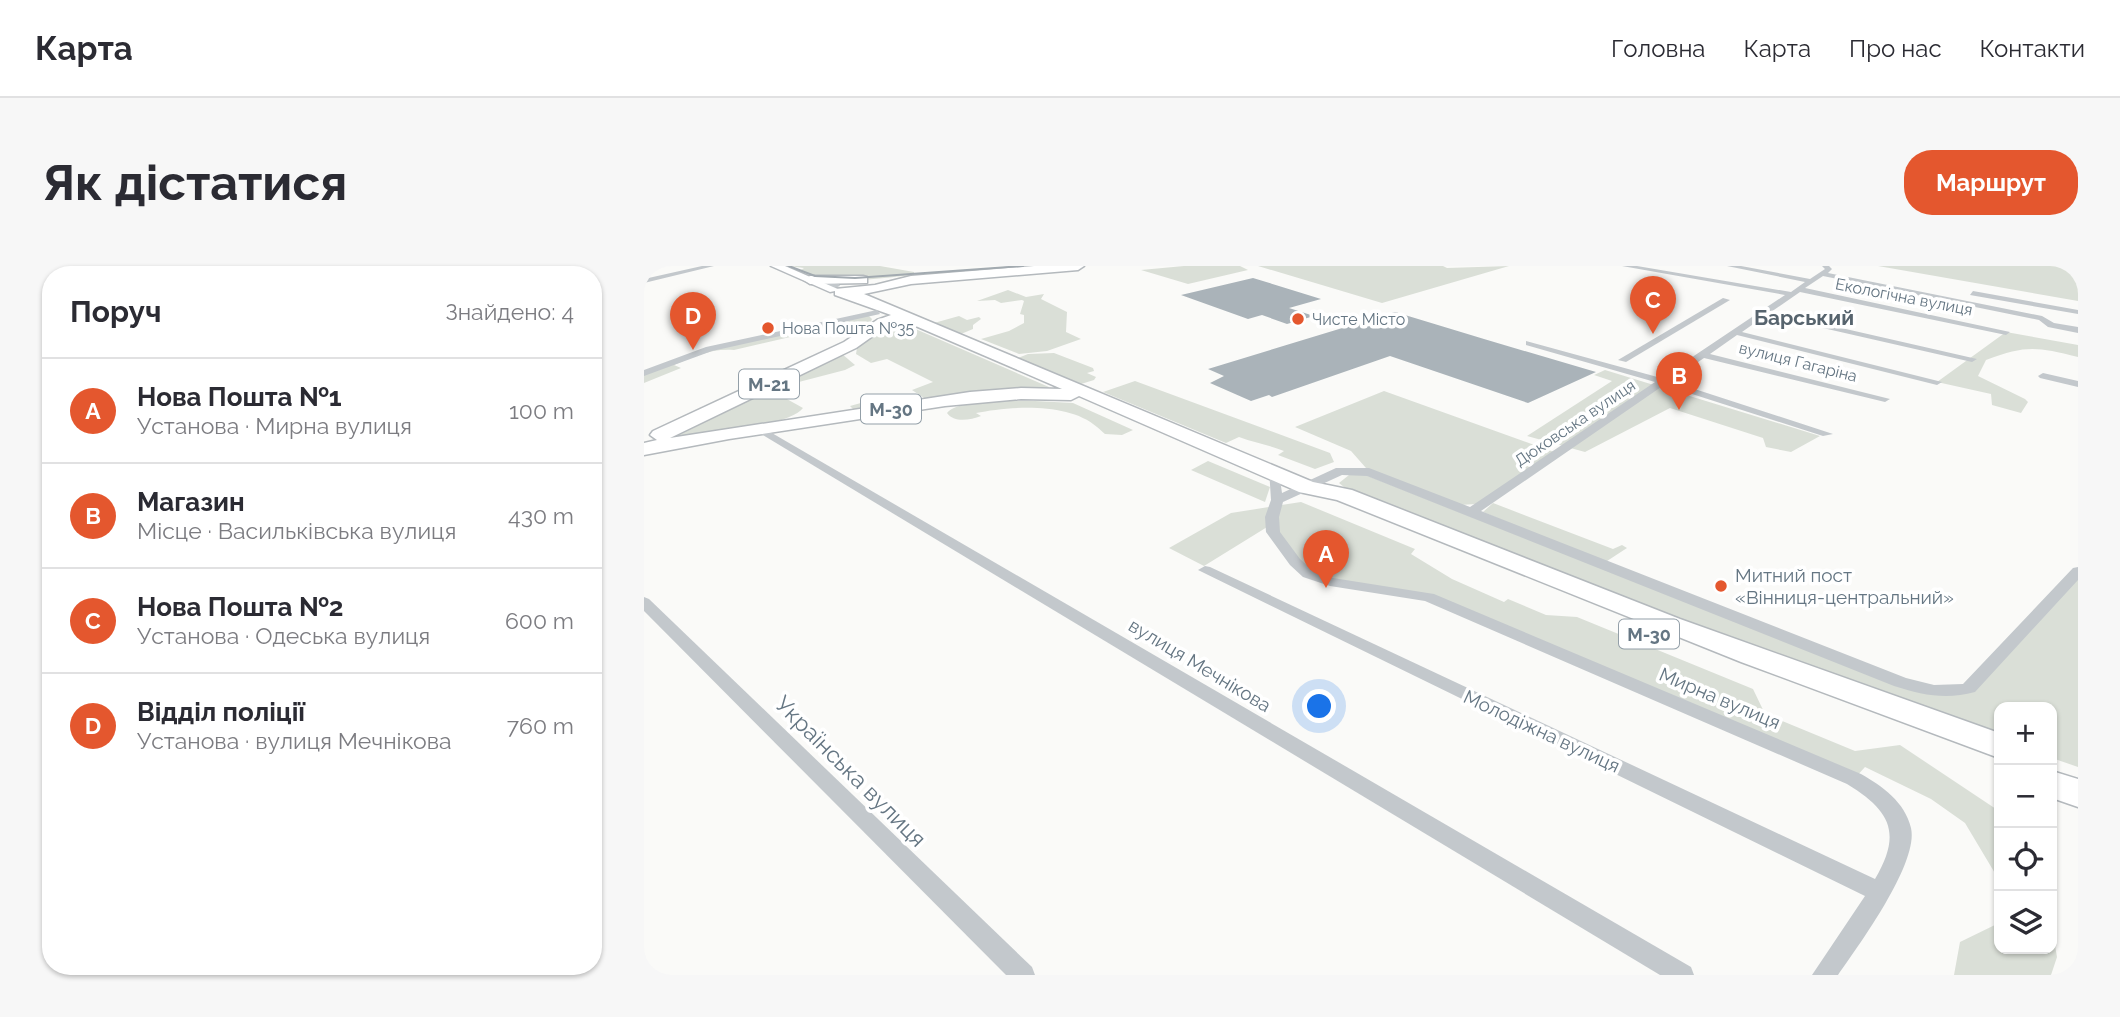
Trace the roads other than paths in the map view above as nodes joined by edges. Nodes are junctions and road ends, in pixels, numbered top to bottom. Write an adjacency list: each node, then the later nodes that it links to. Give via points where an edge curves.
1 (711, 266): 10 (street)
2 (776, 266): 9 (main road)
3 (1046, 266): 8 (highway)
4 (1077, 266): 13 (highway)
5 (1625, 266): 16 (street, Екологічна вулиця)
6 (1730, 266): 11 (street)
7 (1825, 269): 11 (street, Дюковська вулиця); 12 (street); 22 (street)
8 (904, 278): 9 (highway); 13 (highway)
9 (810, 280): 14 (main road)
10 (644, 281)
11 (1811, 281): 16 (street, Дюковська вулиця)
12 (1919, 283)
13 (874, 286): 14 (highway); 21 (highway, via 872,297 903,309)
14 (835, 290): 20 (highway); 21 (highway)
15 (1959, 290): 18 (street)
16 (1794, 292): 19 (street, Дюковська вулиця); 24 (street, Екологічна вулиця)
17 (1726, 300): 28 (street)
18 (2078, 312)
19 (1766, 313): 23 (street, Дюковська вулиця); 27 (street)
20 (876, 315): 21 (highway); 29 (street, via 709,349); 41 (highway, М-21, via 850,345)
21 (909, 320): 34 (highway)
22 (2078, 330)
23 (1738, 332): 26 (street, Дюковська вулиця); 32 (street)
24 (2006, 332)
25 (1529, 343): 31 (street)
26 (1704, 355): 31 (street, Дюковська вулиця); 36 (street, вулиця Гагаріна)
27 (1972, 359)
28 (1623, 360)
29 (644, 373)
30 (2043, 376): 33 (street)
31 (1664, 382): 39 (street); 46 (street, Дюковська вулиця)
32 (1937, 382)
33 (2078, 384)
34 (1068, 391): 35 (highway, М-21); 37 (highway, М-30); 40 (highway, М-30, via 974,397)
35 (1036, 397): 37 (highway, М-30); 38 (highway, М-21, via 948,404)
36 (1885, 399)
37 (1118, 409): 43 (highway, М-30)
38 (766, 433): 40 (highway, М-21); 58 (street, вулиця Мечнікова)
39 (1827, 434)
40 (720, 435): 42 (highway, М-21)
41 (644, 441)
42 (644, 449)
43 (1273, 472): 44 (highway, М-30); 45 (street, Мирна вулиця)
44 (1307, 487): 45 (street); 46 (street, via 1340,471 1359,470); 50 (highway, М-30, via 1344,495 1593,595); 51 (highway, М-30, via 1326,502 1578,607)
45 (1277, 500): 56 (street, Мирна вулиця, via 1272,524 1278,540 1300,569 1317,579 1429,597 1841,773 1873,791 1892,810 1902,838)
46 (1472, 511): 48 (street, via 1935,692 1969,688)
47 (1205, 570): 56 (street, Молодіжна вулиця)
48 (2078, 571)
49 (644, 602): 57 (street, Українська вулиця)
50 (1994, 744)
51 (1994, 763)
52 (2055, 765): 53 (highway)
53 (2078, 773)
54 (2057, 786): 55 (highway)
55 (2078, 793)
56 (1880, 892): 59 (street, Мирна вулиця)
57 (1023, 975)
58 (1682, 975)
59 (1824, 975)

